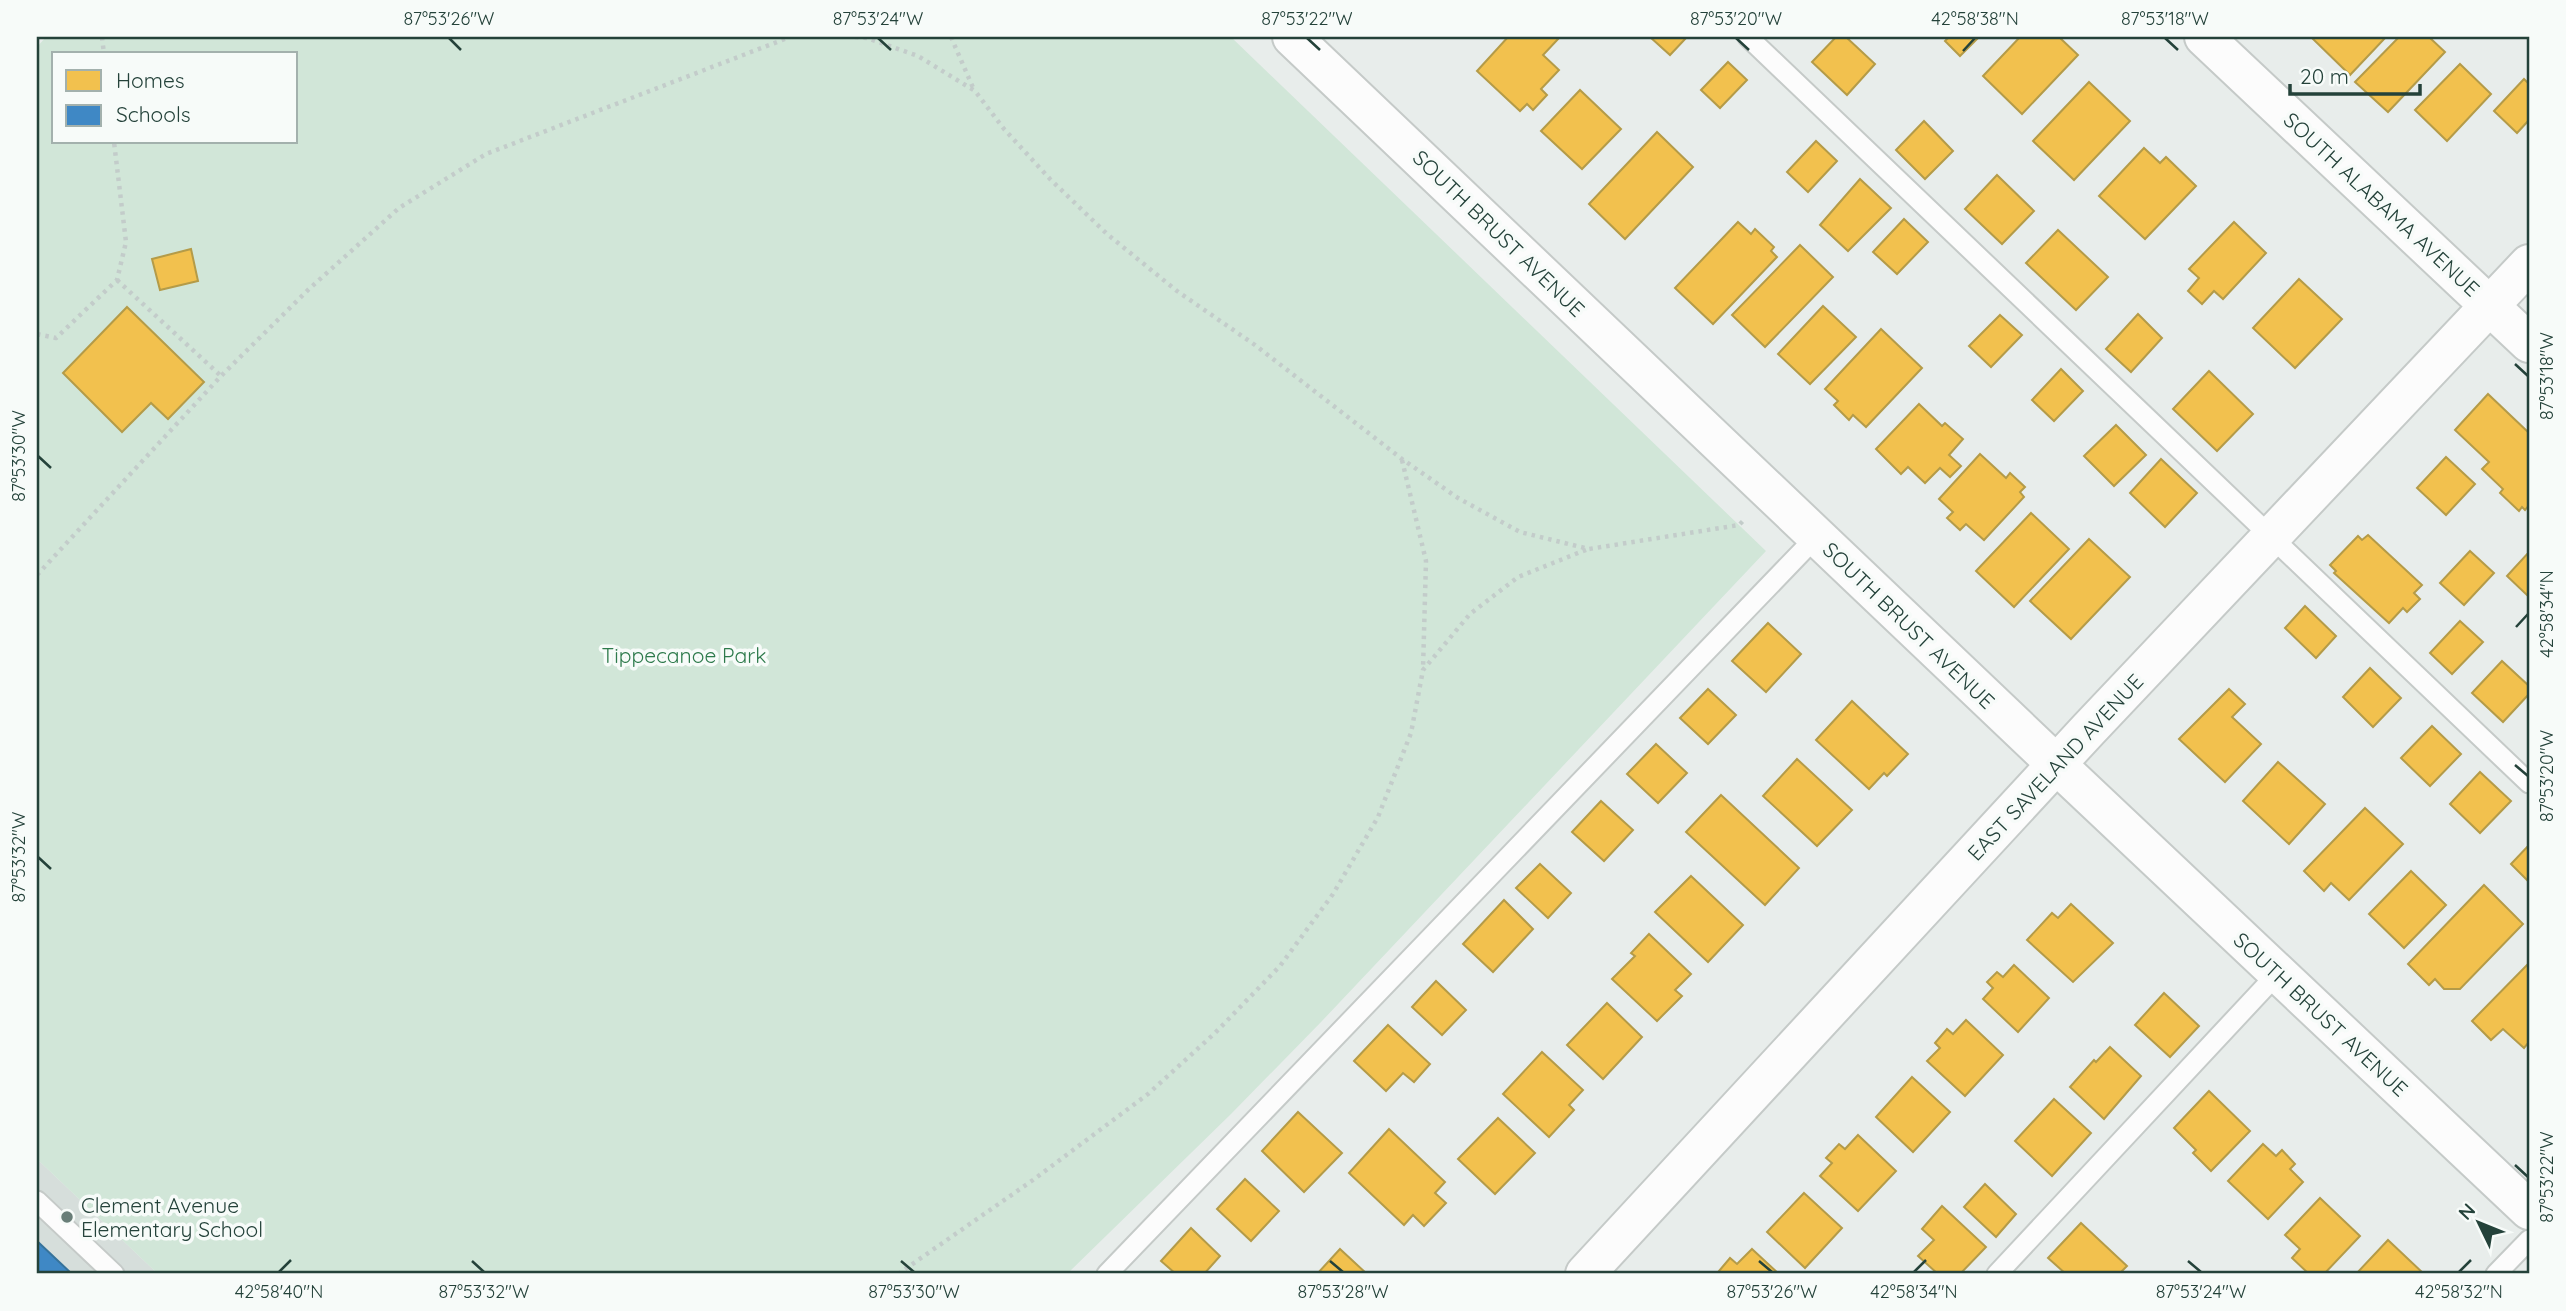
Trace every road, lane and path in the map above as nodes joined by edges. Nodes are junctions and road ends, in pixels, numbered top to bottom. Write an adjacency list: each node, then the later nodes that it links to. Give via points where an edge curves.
1 (790, 37): 14 (path, via 486,154 399,208)
2 (855, 37): 7 (path, via 918,56)
3 (951, 37): 7 (path)
4 (1292, 37): 16 (street, SOUTH BRUST AVENUE)
5 (1748, 37): 18 (lane)
6 (2204, 37): 11 (street, SOUTH ALABAMA AVENUE)
7 (975, 91): 15 (path, via 1050,179 1107,234)
8 (114, 144): 10 (path, via 126,242)
9 (2529, 264): 11 (street, EAST SAVELAND AVENUE)
10 (117, 280): 12 (path, via 56,338); 14 (path)
11 (2489, 305): 13 (street, SOUTH ALABAMA AVENUE); 18 (street, EAST SAVELAND AVENUE)
12 (37, 334)
13 (2529, 343)
14 (221, 376): 20 (path)
15 (1402, 458): 19 (path, via 1458,498 1520,532); 21 (path, via 1426,561)
16 (1773, 494): 17 (street, SOUTH BRUST AVENUE); 19 (path, via 1739,525)
17 (1816, 536): 22 (street, SOUTH BRUST AVENUE); 31 (lane)
18 (2271, 537): 22 (street, EAST SAVELAND AVENUE); 23 (lane)
19 (1589, 549): 21 (path, via 1518,577 1470,614)
20 (37, 575)
21 (1423, 670): 30 (path, via 1411,733 1378,817 1333,894 1280,966 1148,1094)
22 (2056, 764): 24 (street, SOUTH BRUST AVENUE); 32 (street, EAST SAVELAND AVENUE)
23 (2529, 783)
24 (2278, 973): 26 (street, SOUTH BRUST AVENUE); 28 (lane)
25 (37, 1201): 29 (lane)
26 (2529, 1210)
27 (2529, 1240): 33 (lane)
28 (2007, 1271)
29 (114, 1274)
30 (898, 1274)
31 (1107, 1274)
32 (1585, 1274)
33 (2496, 1274)

